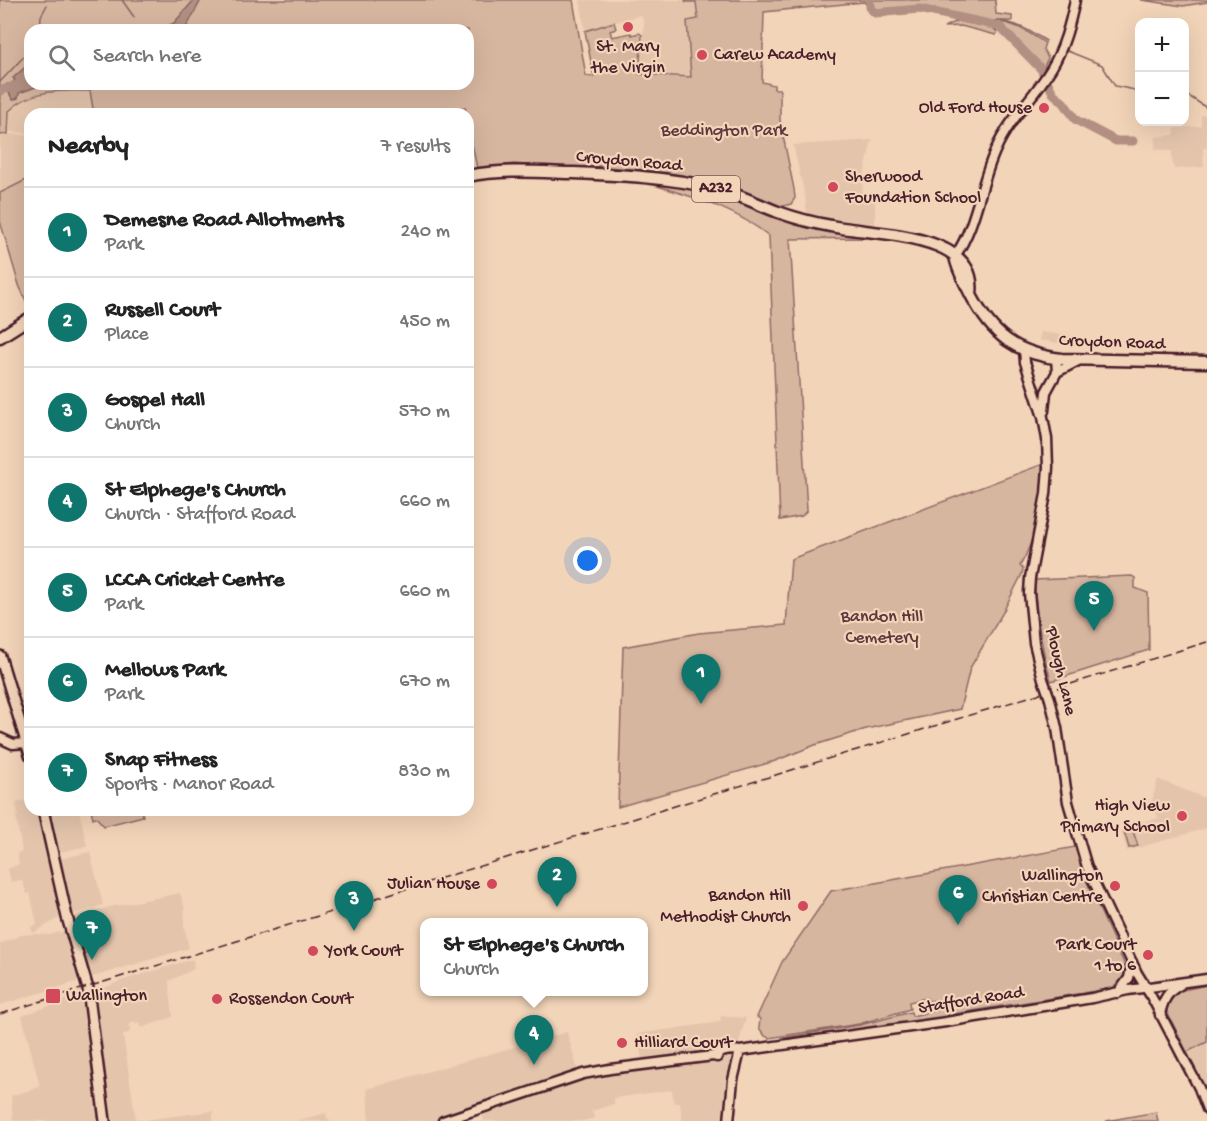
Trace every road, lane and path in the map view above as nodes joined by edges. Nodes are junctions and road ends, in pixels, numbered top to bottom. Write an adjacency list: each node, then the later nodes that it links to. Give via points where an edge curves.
1 (1075, 0): 3 (main road, via 1061,50 1049,73 1002,136 970,228)
2 (474, 175): 3 (highway, Croydon Road / A232, via 507,171 622,175 715,188 796,218 909,237)
3 (955, 256): 6 (highway, Croydon Road / A232, via 970,272 971,294 979,310 997,333)
4 (24, 322): 5 (highway)
5 (0, 337)
6 (1024, 350): 7 (highway, Croydon Road / A232); 12 (main road, Plough Lane)
7 (1056, 358): 8 (highway, Croydon Road / A232); 10 (main road)
8 (1080, 360): 9 (highway, Croydon Road / A232); 10 (main road)
9 (1207, 362)
10 (1057, 372): 11 (main road)
11 (1046, 392): 12 (main road); 13 (main road)
12 (1036, 395): 13 (main road, Plough Lane)
13 (1043, 417): 19 (main road, Plough Lane, bridge, via 1048,467 1030,578 1034,643 1057,728 1068,802 1083,856)
14 (0, 656): 15 (main road)
15 (24, 733)
16 (0, 738): 17 (main road)
17 (24, 743)
18 (44, 816): 30 (main road, via 88,988)
19 (1132, 961): 22 (main road, Plough Lane); 23 (main road, via 1129,978)
20 (1207, 979): 21 (main road, Stafford Road)
21 (1189, 982): 22 (main road, Stafford Road); 24 (main road, via 1168,993)
22 (1147, 988): 23 (main road, Stafford Road); 24 (main road, Plough Lane)
23 (1118, 993): 25 (main road, Stafford Road)
24 (1160, 1015): 29 (main road, Plough Lane)
25 (740, 1051): 26 (main road, Stafford Road); 27 (main road, Stafford Road); 28 (main road)
26 (713, 1056): 27 (main road, Stafford Road); 31 (main road, Stafford Road, via 590,1073)
27 (726, 1057): 28 (main road, via 732,1061)
28 (734, 1072): 32 (main road)
29 (1207, 1109)
30 (105, 1121)
31 (443, 1121)
32 (729, 1121)

